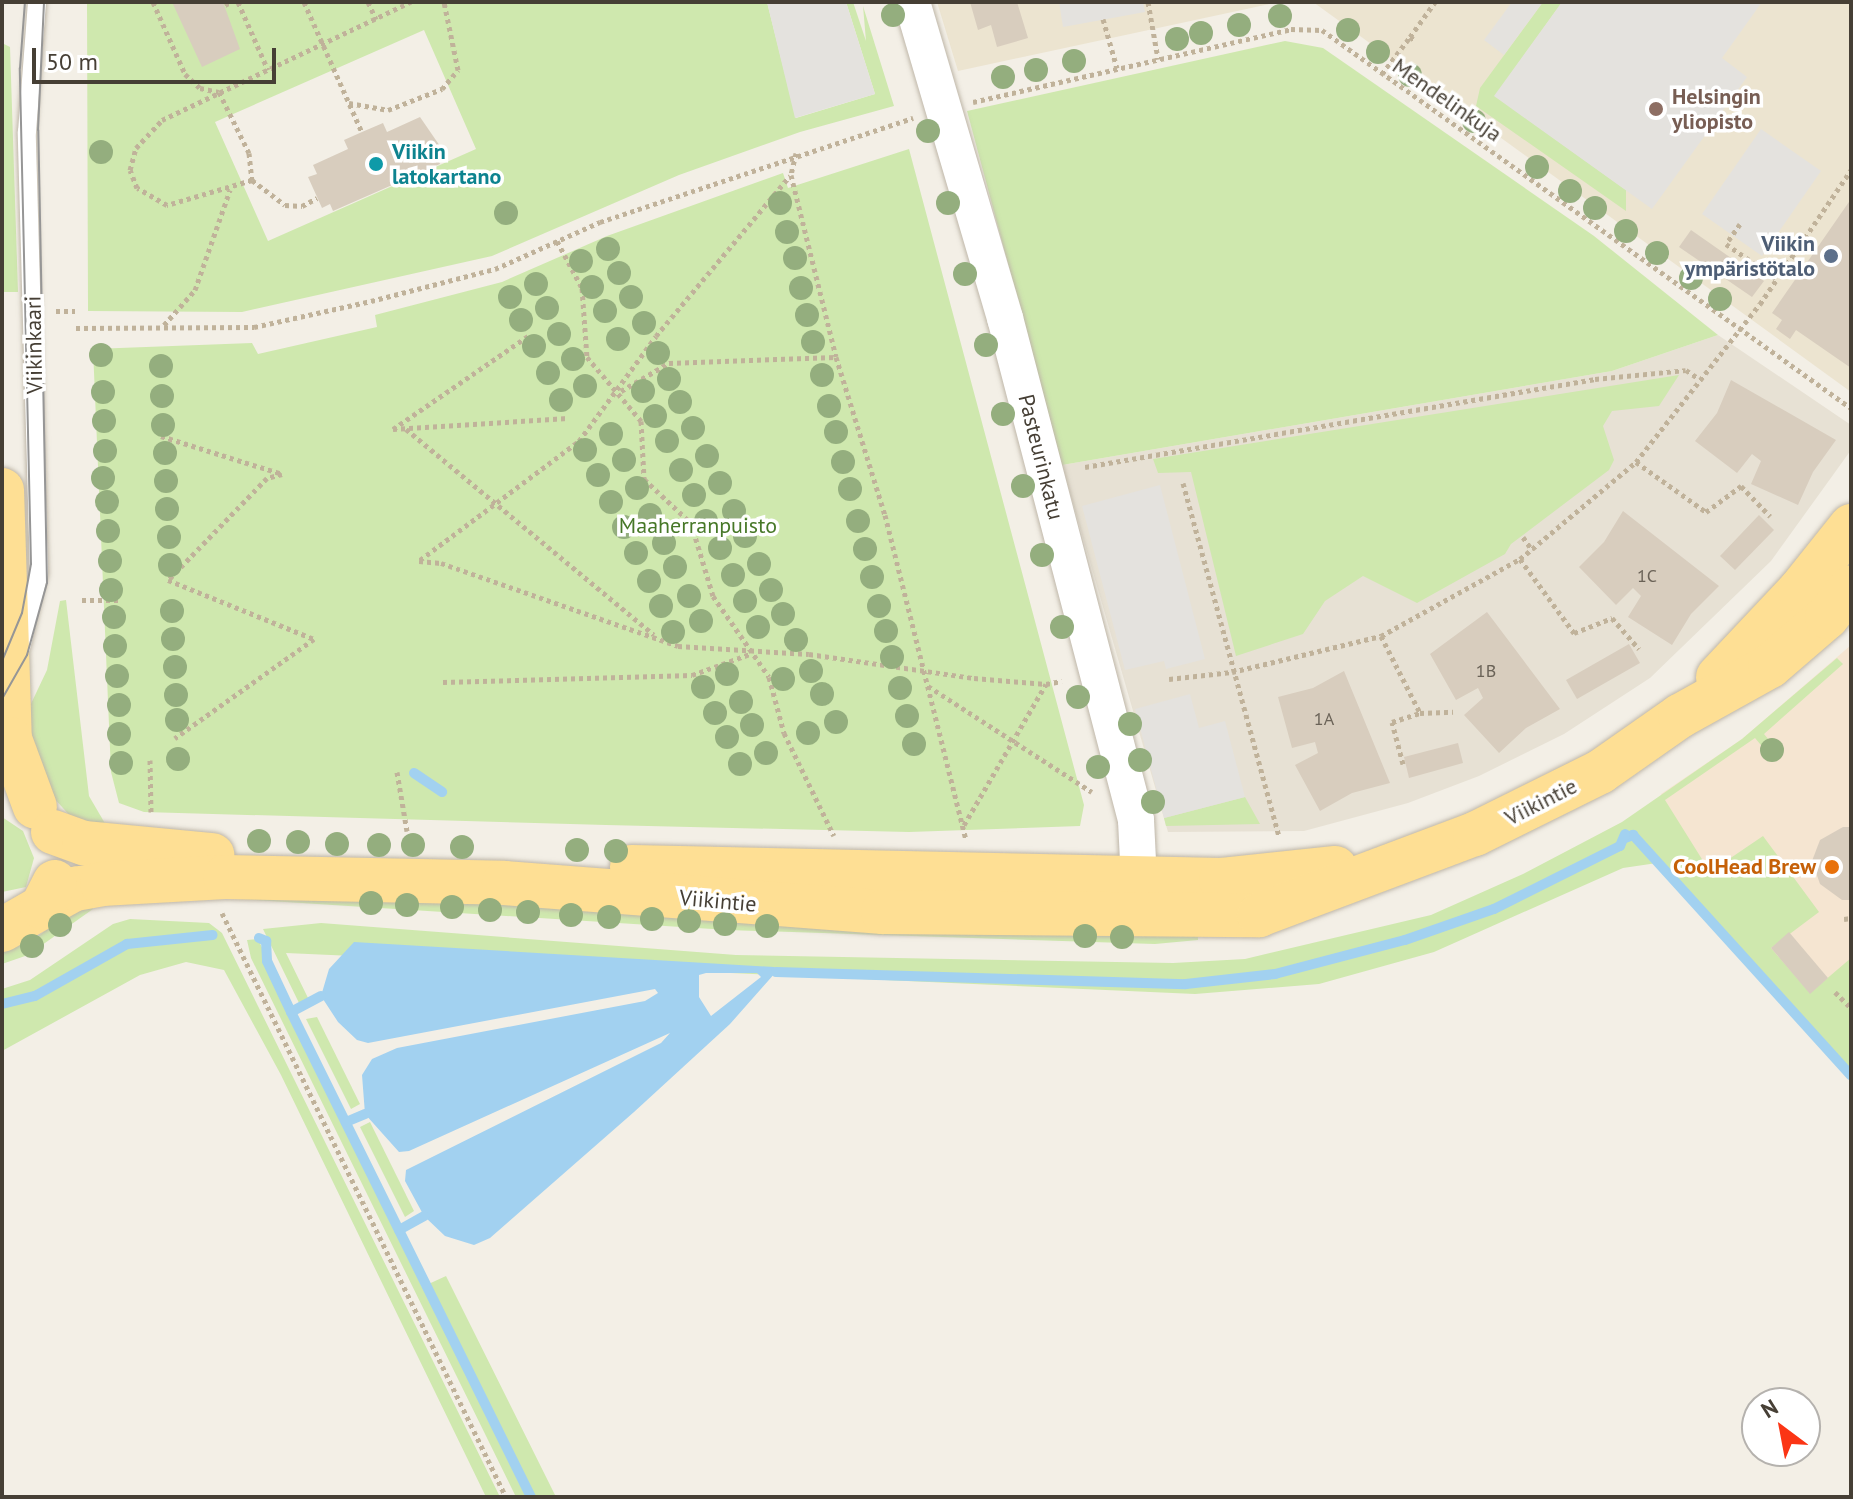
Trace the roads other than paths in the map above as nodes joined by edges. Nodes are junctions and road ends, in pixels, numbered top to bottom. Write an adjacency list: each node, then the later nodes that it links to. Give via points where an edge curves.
1 (37, 2): 6 (lane, Viikinkaari, via 27,132 39,573 33,610)
2 (912, 2): 8 (street, Pasteurinkatu, via 1005,318 1136,820)
3 (2, 490): 6 (main road)
4 (1851, 526): 5 (main road, Viikintie)
5 (1826, 598): 8 (main road, Viikintie, via 1680,716 1600,772 1521,815 1259,915)
6 (5, 679): 7 (main road, via 10,739)
7 (30, 810): 8 (main road, Viikintie, via 84,843 242,857); 9 (main road, via 59,863)
8 (1140, 898): 9 (main road, Viikintie, via 883,912 504,883 225,877 102,884 75,889)
9 (42, 907): 10 (main road, Viikintie)
10 (2, 930)

